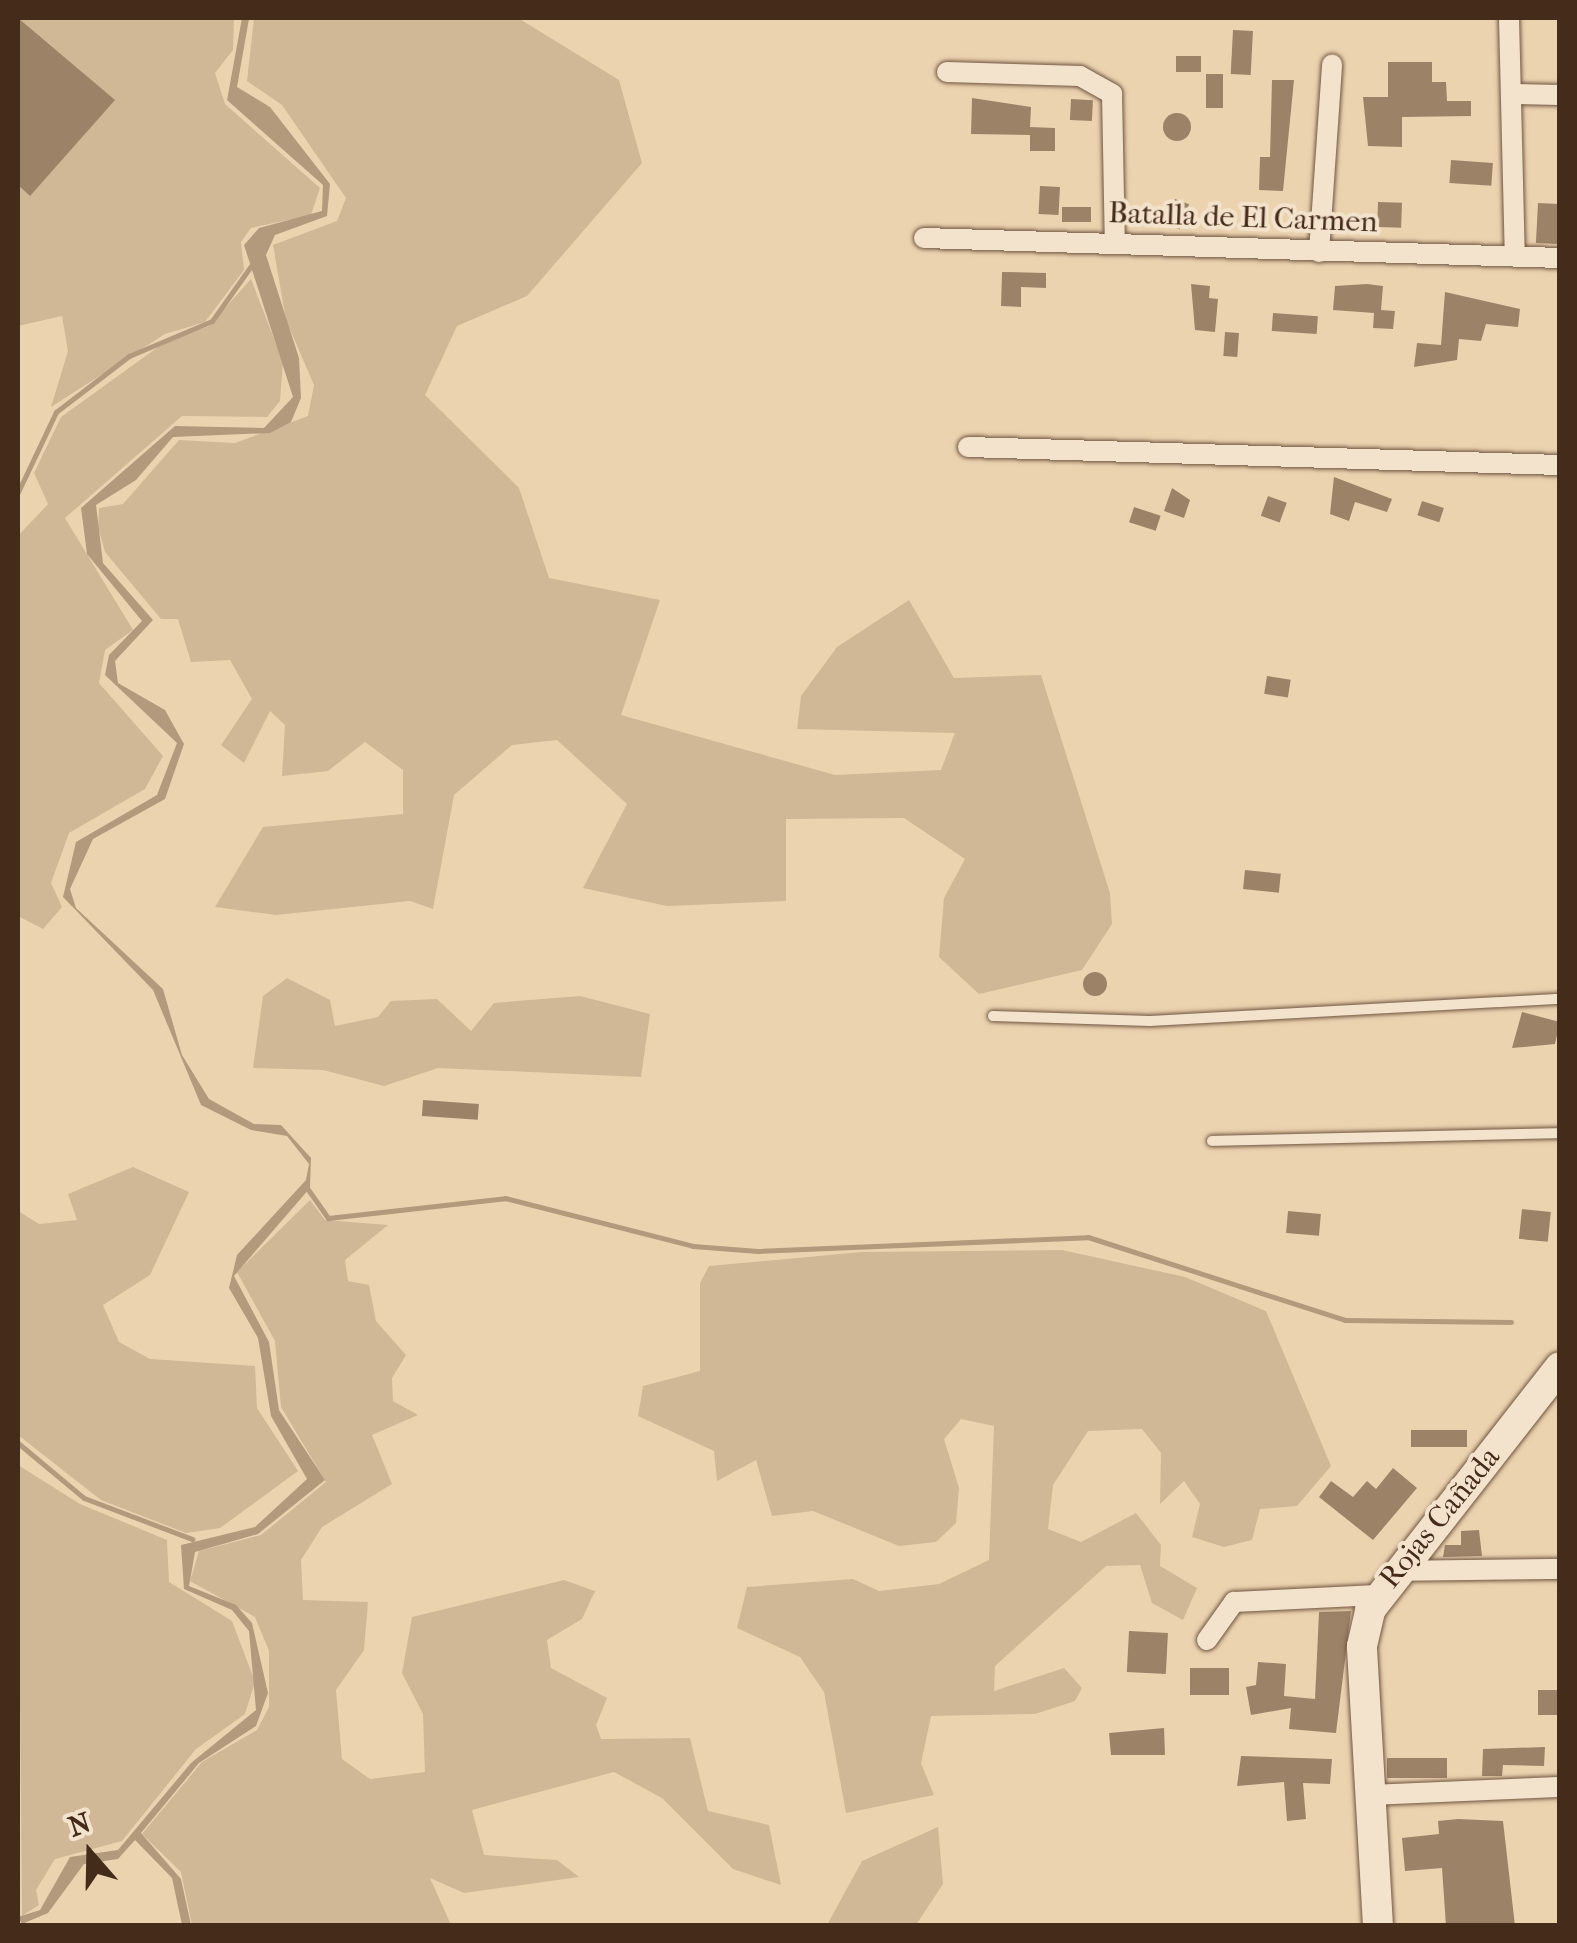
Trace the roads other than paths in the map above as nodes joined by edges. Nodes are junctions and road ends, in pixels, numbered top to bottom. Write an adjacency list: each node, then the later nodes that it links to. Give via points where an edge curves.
1 (1509, 18): 4 (street)
2 (1332, 64): 8 (street)
3 (947, 72): 7 (street, via 1080,76 1112,94)
4 (1515, 94): 5 (street); 9 (street)
5 (1560, 96)
6 (924, 238): 7 (street, Batalla de El Carmen)
7 (1115, 244): 8 (street, Batalla de El Carmen)
8 (1319, 252): 9 (street, Batalla de El Carmen)
9 (1515, 256): 10 (street, Batalla de El Carmen)
10 (1560, 258)
11 (968, 447): 12 (street)
12 (1560, 466)
13 (1560, 1000): 14 (lane, via 1150,1020)
14 (992, 1016)
15 (1560, 1133): 16 (lane)
16 (1212, 1141)
17 (1560, 1368): 19 (main road, Rojas Cañada)
18 (1560, 1568): 19 (street)
19 (1396, 1571): 20 (main road, Rojas Cañada)
20 (1377, 1595): 21 (street, via 1234,1602); 23 (main road, Rojas Cañada, via 1362,1646)
21 (1207, 1640)
22 (1560, 1786): 23 (street)
23 (1368, 1795): 24 (main road, Rojas Cañada)
24 (1378, 1926)

